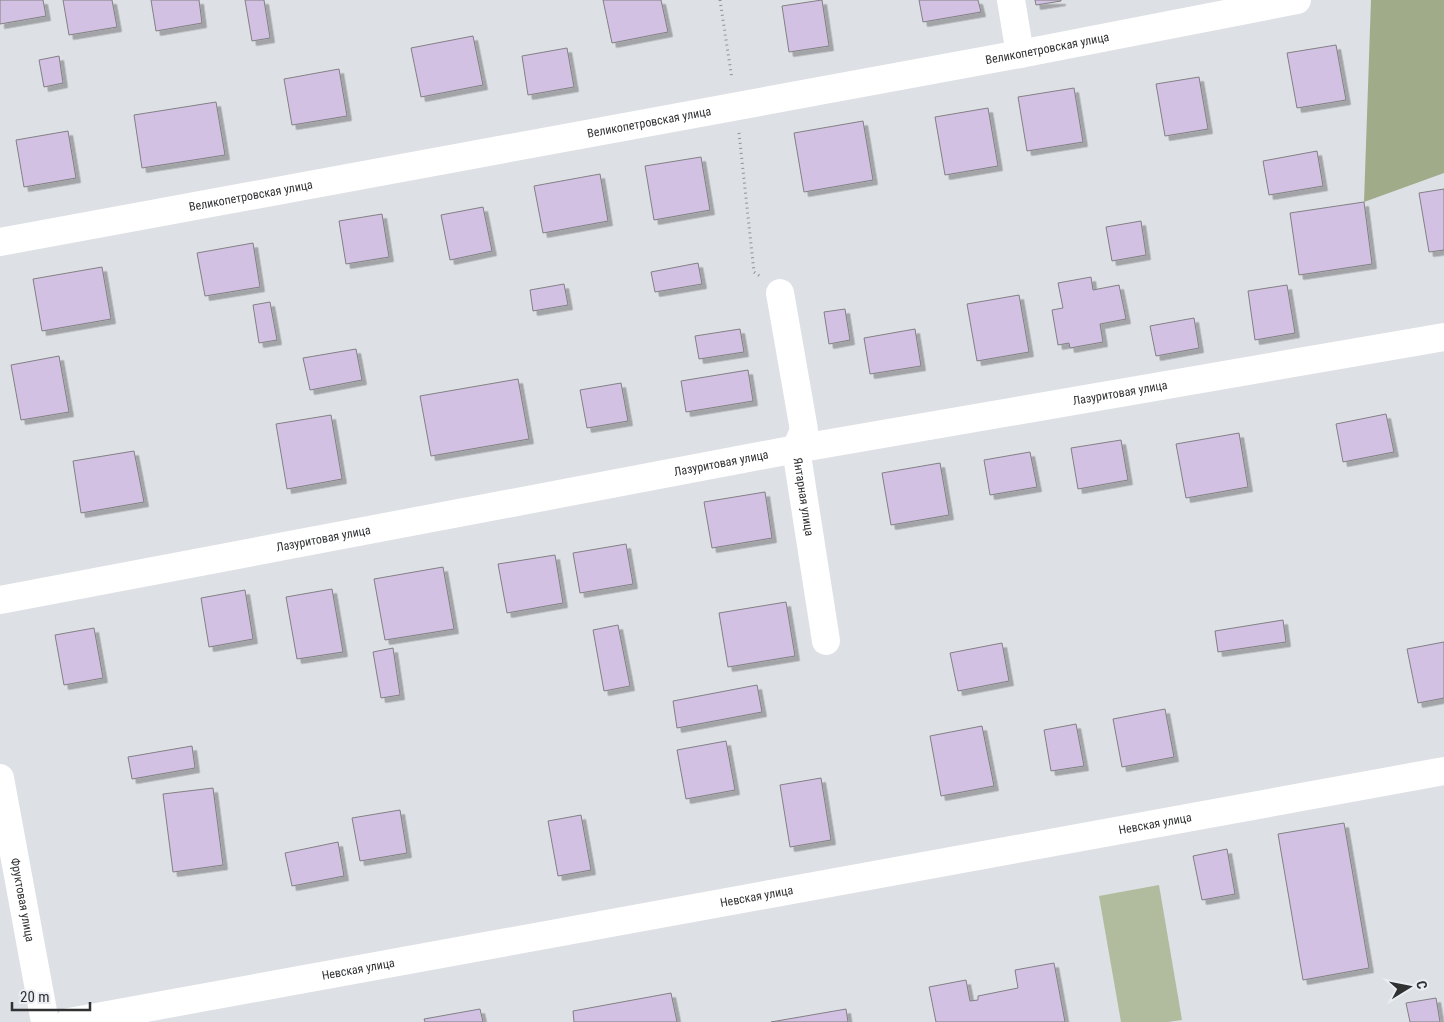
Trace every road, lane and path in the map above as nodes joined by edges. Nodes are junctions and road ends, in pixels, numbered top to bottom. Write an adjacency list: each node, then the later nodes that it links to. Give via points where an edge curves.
1 (720, 0): 5 (path)
2 (1011, 0): 4 (street)
3 (1297, 0): 4 (street, Великопетровская улица)
4 (1020, 54): 5 (street, Великопетровская улица)
5 (736, 106): 6 (street, Великопетровская улица); 7 (path, via 754,272)
6 (0, 242)
7 (780, 294): 9 (street, Янтарная улица, via 804,430)
8 (1444, 337): 9 (street, Лазуритовая улица)
9 (796, 449): 10 (street, Лазуритовая улица); 11 (street, Янтарная улица)
10 (0, 600)
11 (826, 641)
12 (1444, 771): 15 (street, Невская улица)
13 (0, 778): 14 (street, Фруктовая улица)
14 (45, 1022)
15 (69, 1022)

